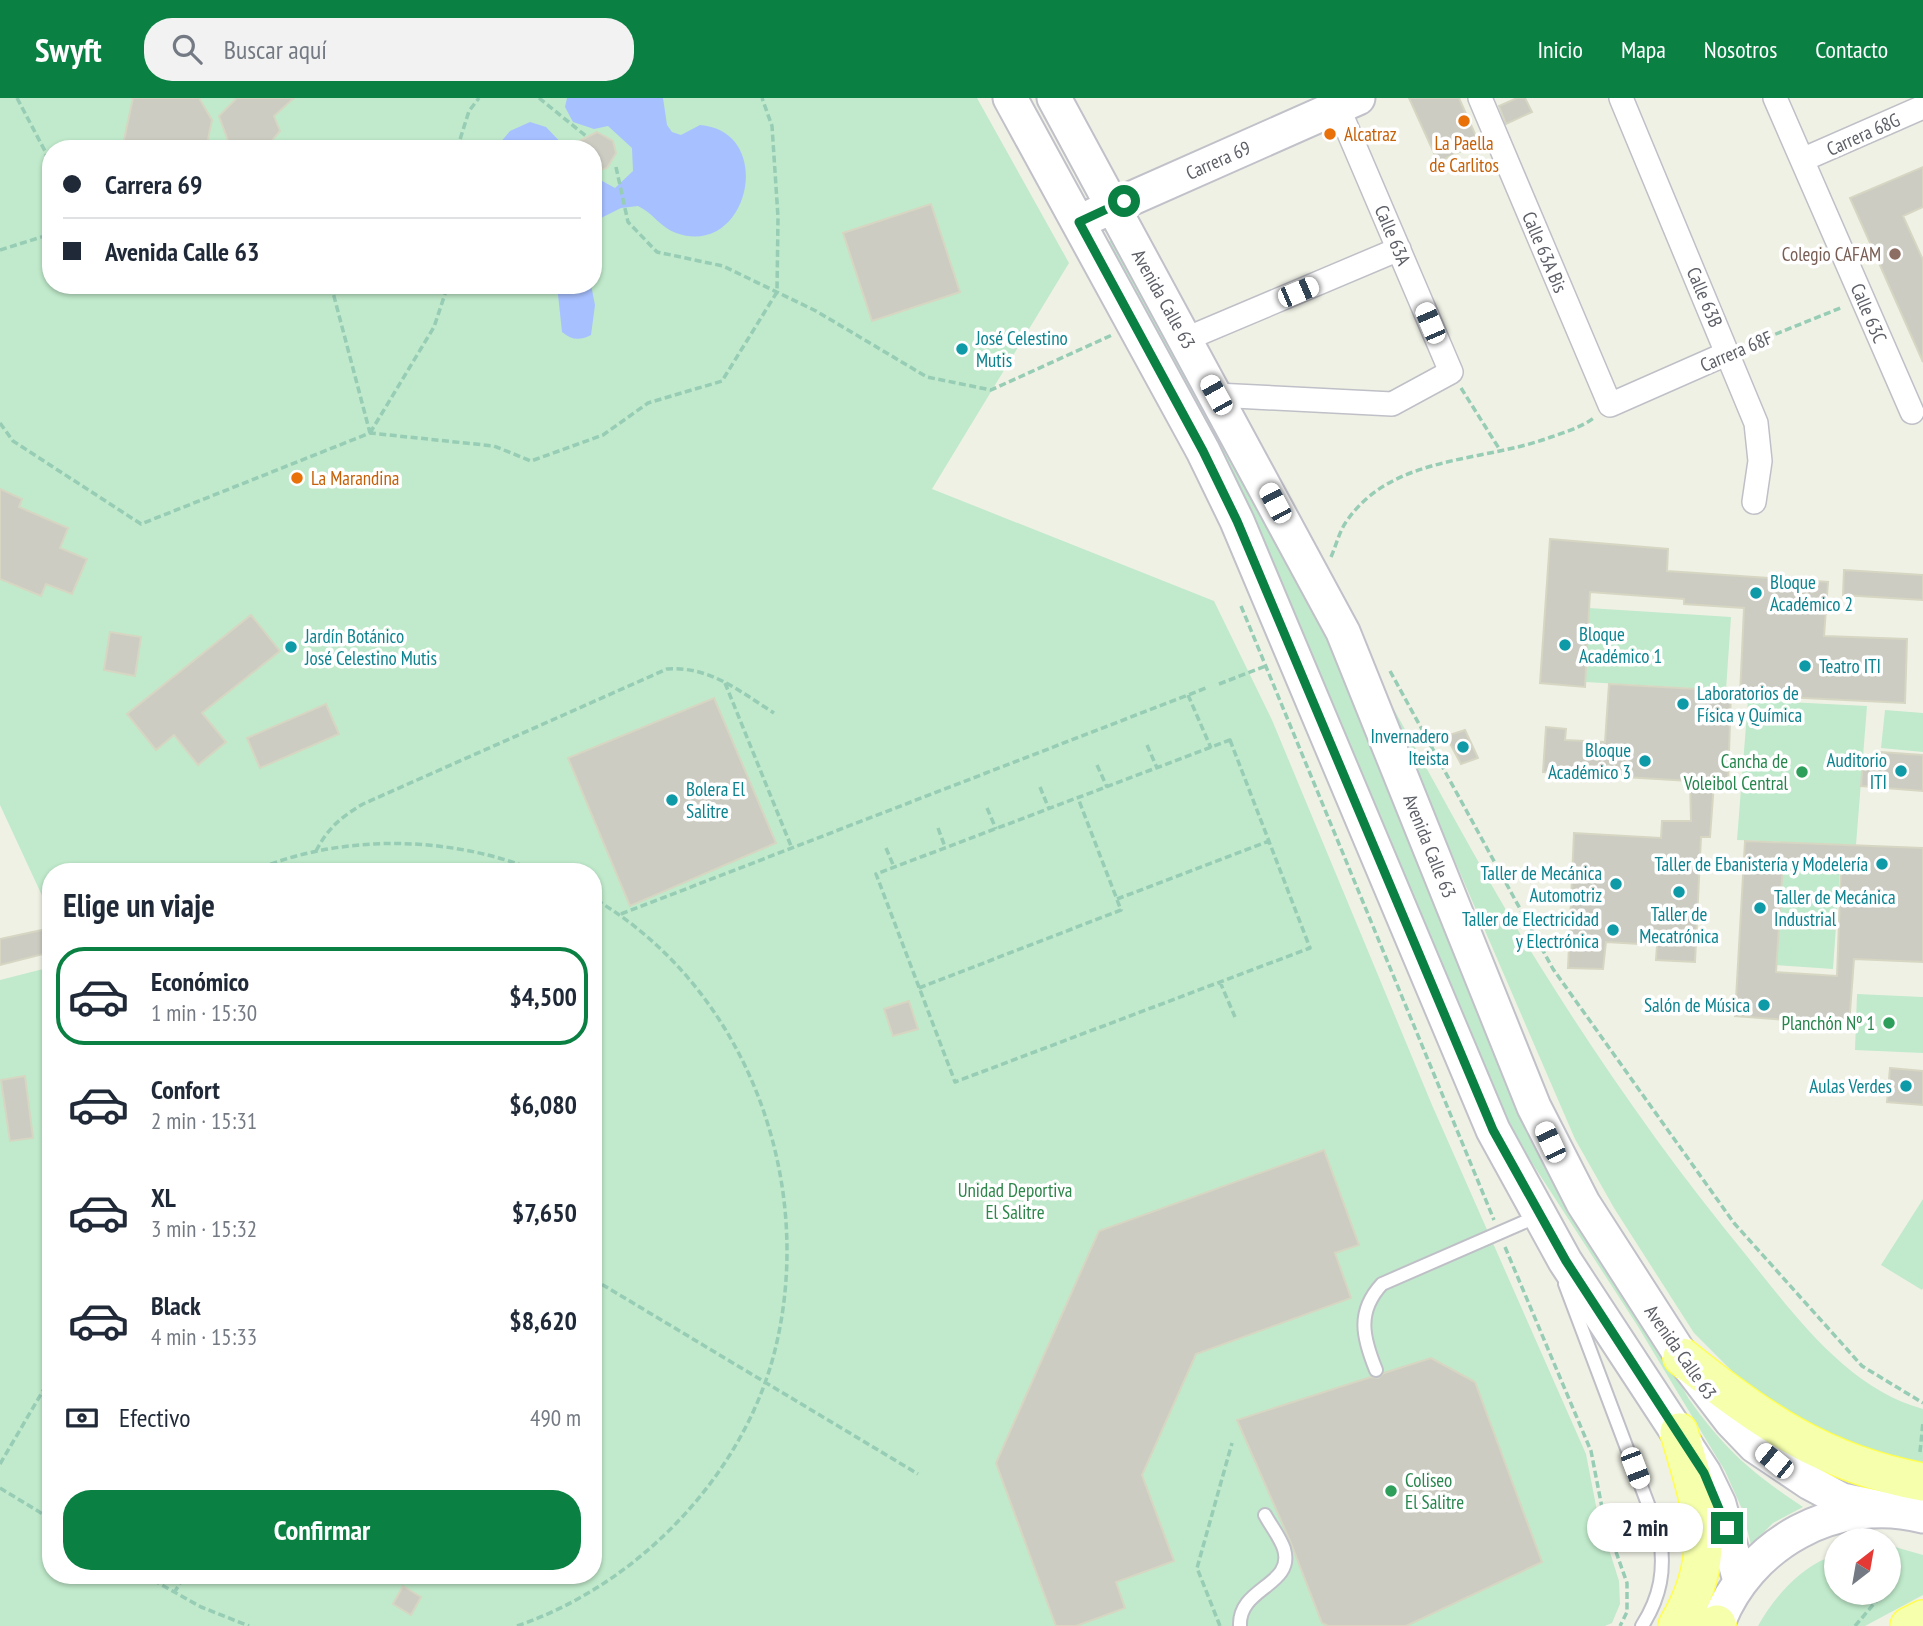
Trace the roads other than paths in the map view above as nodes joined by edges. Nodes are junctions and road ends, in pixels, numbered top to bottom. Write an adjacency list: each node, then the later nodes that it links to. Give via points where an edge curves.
1 (1010, 98): 10 (main road, Avenida Calle 63)
2 (1054, 98): 9 (main road, Avenida Calle 63)
3 (1480, 98): 15 (street, Calle 63A Bis)
4 (1621, 98): 13 (street, Calle 63B)
5 (1775, 98): 8 (street, Calle 63C)
6 (1343, 101): 9 (main road, Carrera 69); 11 (street, Calle 63A)
7 (1923, 107): 8 (street, Carrera 68G)
8 (1802, 160): 16 (street, Calle 63C)
9 (1114, 206): 10 (main road, Carrera 69); 12 (main road, Avenida Calle 63)
10 (1079, 222): 18 (main road, Avenida Calle 63, via 1237,521 1493,1130)
11 (1399, 249): 12 (street); 14 (street, Calle 63A, via 1451,372 1392,404)
12 (1186, 339): 14 (main road, Avenida Calle 63)
13 (1728, 353): 15 (street, Carrera 68F); 17 (street, Calle 63B, via 1756,423 1760,461)
14 (1216, 395): 19 (main road, Avenida Calle 63, via 1347,641 1550,1142)
15 (1610, 405)
16 (1912, 412)
17 (1754, 502)
18 (1539, 1216): 20 (lane, via 1389,1280 1374,1293 1364,1313 1363,1333); 21 (main road, Avenida Calle 63); 30 (lane, via 1660,1536 1661,1586)
19 (1682, 1357): 22 (main road, via 1748,1410 1818,1450 1850,1464); 23 (main road, Avenida Calle 63, via 1731,1420 1774,1461 1842,1500)
20 (1376, 1370)
21 (1679, 1432): 26 (main road, Avenida Calle 63, via 1719,1504); 31 (main road, via 1705,1540 1703,1565)
22 (1921, 1471)
23 (1889, 1510): 25 (main road); 26 (main road, via 1846,1513 1805,1526 1769,1549)
24 (1265, 1515): 29 (lane, via 1283,1547 1284,1564 1276,1579 1245,1603)
25 (1923, 1516)
26 (1740, 1581): 28 (main road)
27 (1923, 1619): 32 (main road)
28 (1716, 1625)
29 (1240, 1626)
30 (1642, 1626)
31 (1677, 1626)
32 (1909, 1626)

